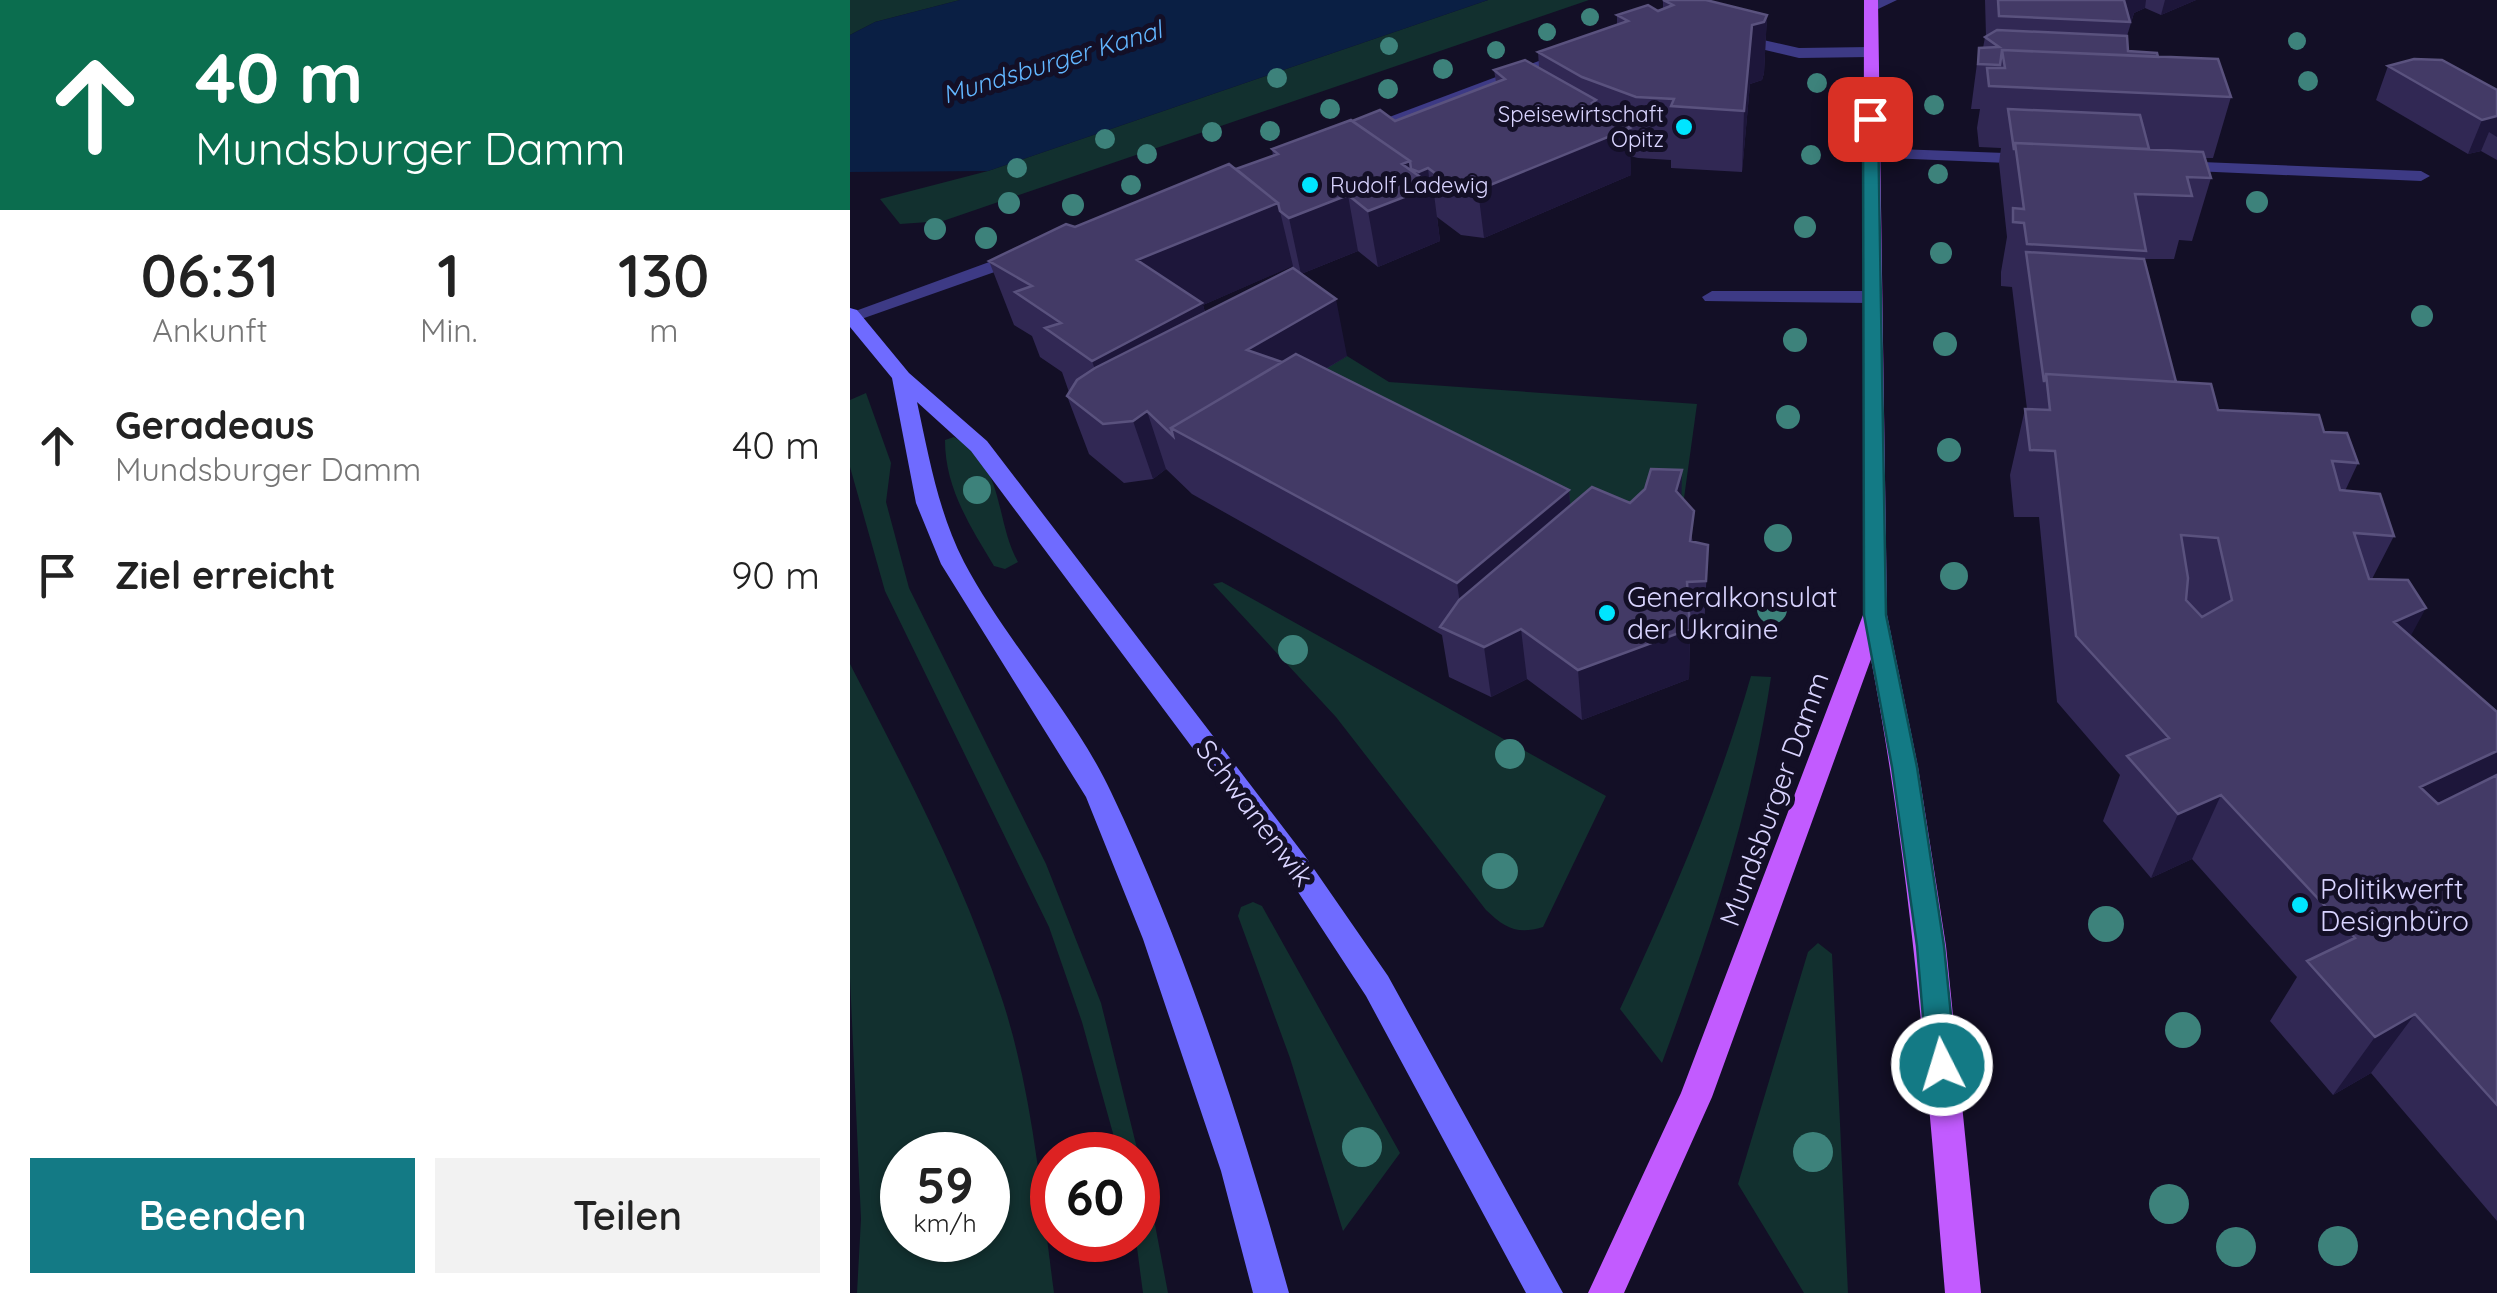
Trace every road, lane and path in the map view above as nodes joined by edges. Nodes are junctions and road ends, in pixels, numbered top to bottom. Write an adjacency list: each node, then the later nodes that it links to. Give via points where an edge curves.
1 (1890, 0): 2 (street)
2 (1871, 4): 5 (main road, Mundsburger Damm)
3 (1716, 35): 5 (street, via 1799,53)
4 (1592, 46): 6 (street)
5 (1870, 52): 7 (main road, Mundsburger Damm)
6 (1334, 141)
7 (1870, 153): 8 (street); 13 (main road, Mundsburger Damm)
8 (2058, 160)
9 (2158, 165): 10 (street)
10 (2421, 176)
11 (1038, 250): 14 (street)
12 (1712, 297): 13 (street)
13 (1870, 297): 16 (main road, Mundsburger Damm)
14 (852, 316): 15 (main road, Schwanenwik)
15 (902, 377): 17 (main road, Schwanenwik, via 927,503 952,564 1098,793 1150,921 1238,1170); 18 (main road, Schwanenwik, via 979,446 1295,864 1376,986)
16 (1875, 615): 19 (main road, Mundsburger Damm, via 1696,1097); 20 (main road, via 1931,946)
17 (1271, 1293)
18 (1545, 1293)
19 (1606, 1293)
20 (1963, 1293)

